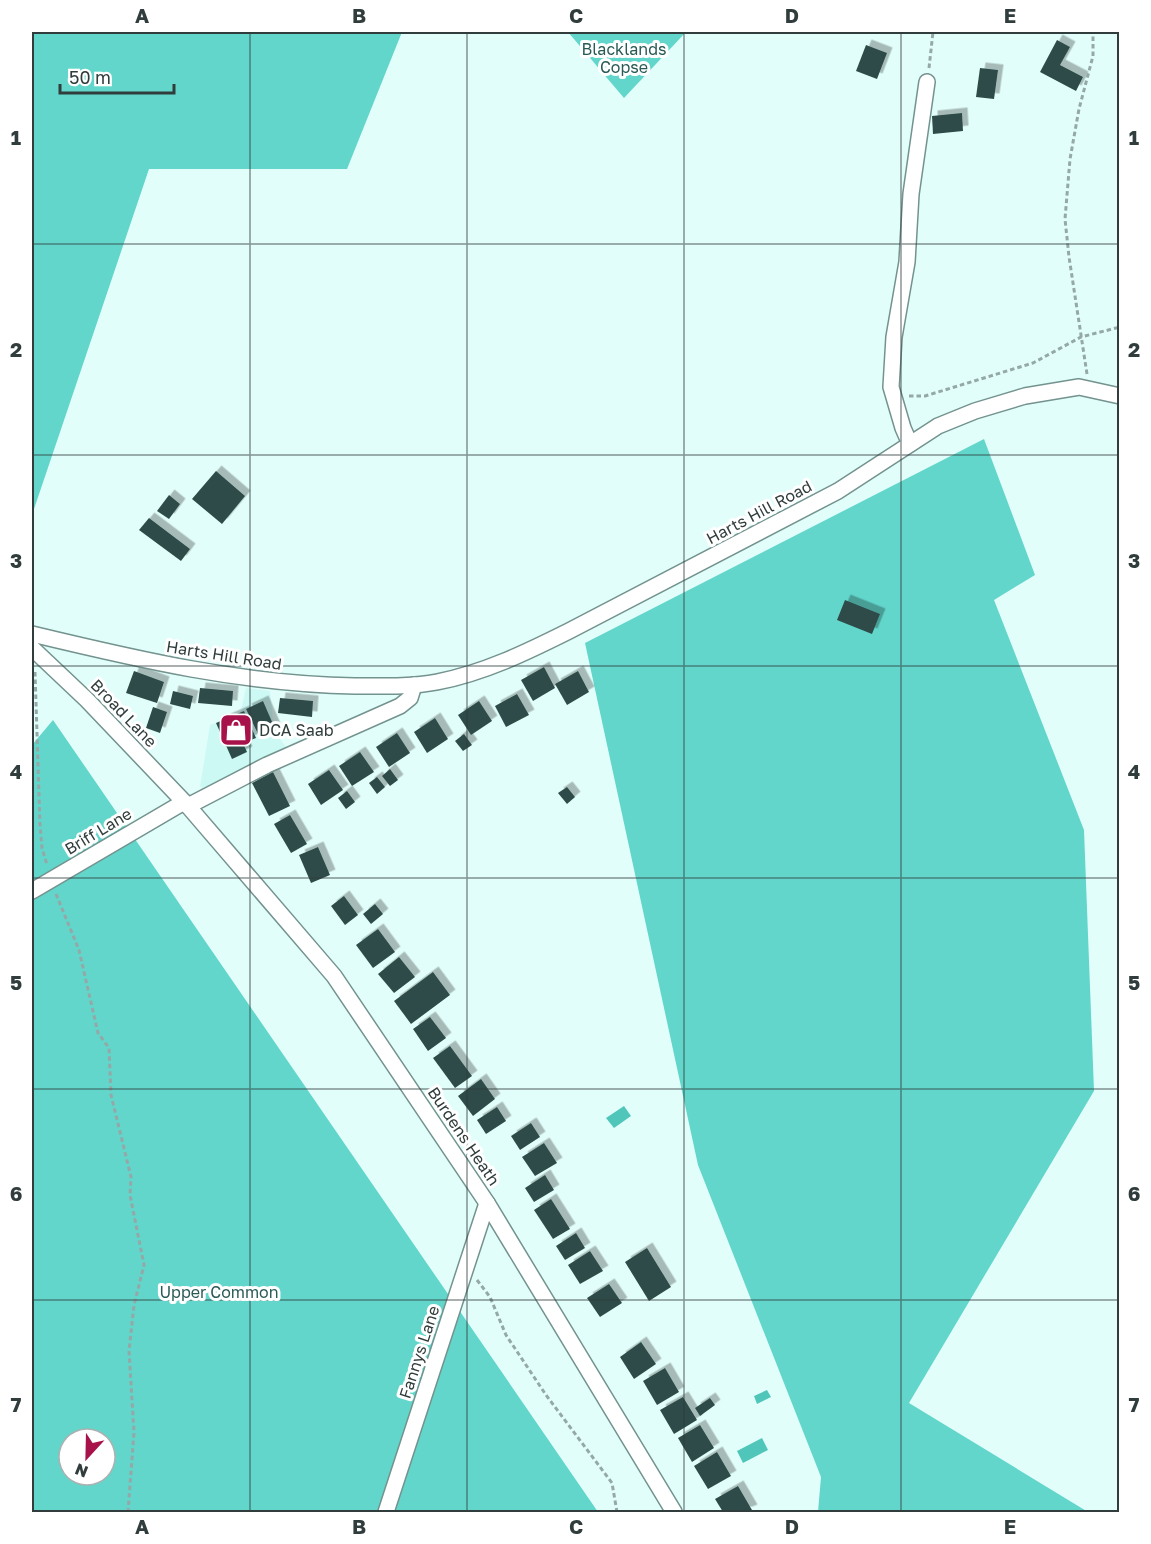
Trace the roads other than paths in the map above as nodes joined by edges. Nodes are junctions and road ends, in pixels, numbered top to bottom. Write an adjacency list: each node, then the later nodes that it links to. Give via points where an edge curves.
1 (927, 82): 3 (street, via 891,387)
2 (1119, 396): 3 (street, Harts Hill Road, via 1089,388 1055,390 1004,401 938,426)
3 (910, 444): 5 (street, Harts Hill Road, via 838,491 527,652 485,670)
4 (32, 644): 5 (street, Harts Hill Road, via 275,682); 6 (street, Broad Lane)
5 (414, 685): 6 (street, via 410,698 400,706)
6 (186, 804): 7 (street, Briff Lane); 8 (street, Burdens Heath, via 334,976)
7 (32, 891)
8 (487, 1203): 9 (street, Fannys Lane); 10 (street, Burdens Heath)
9 (386, 1512)
10 (674, 1512)

